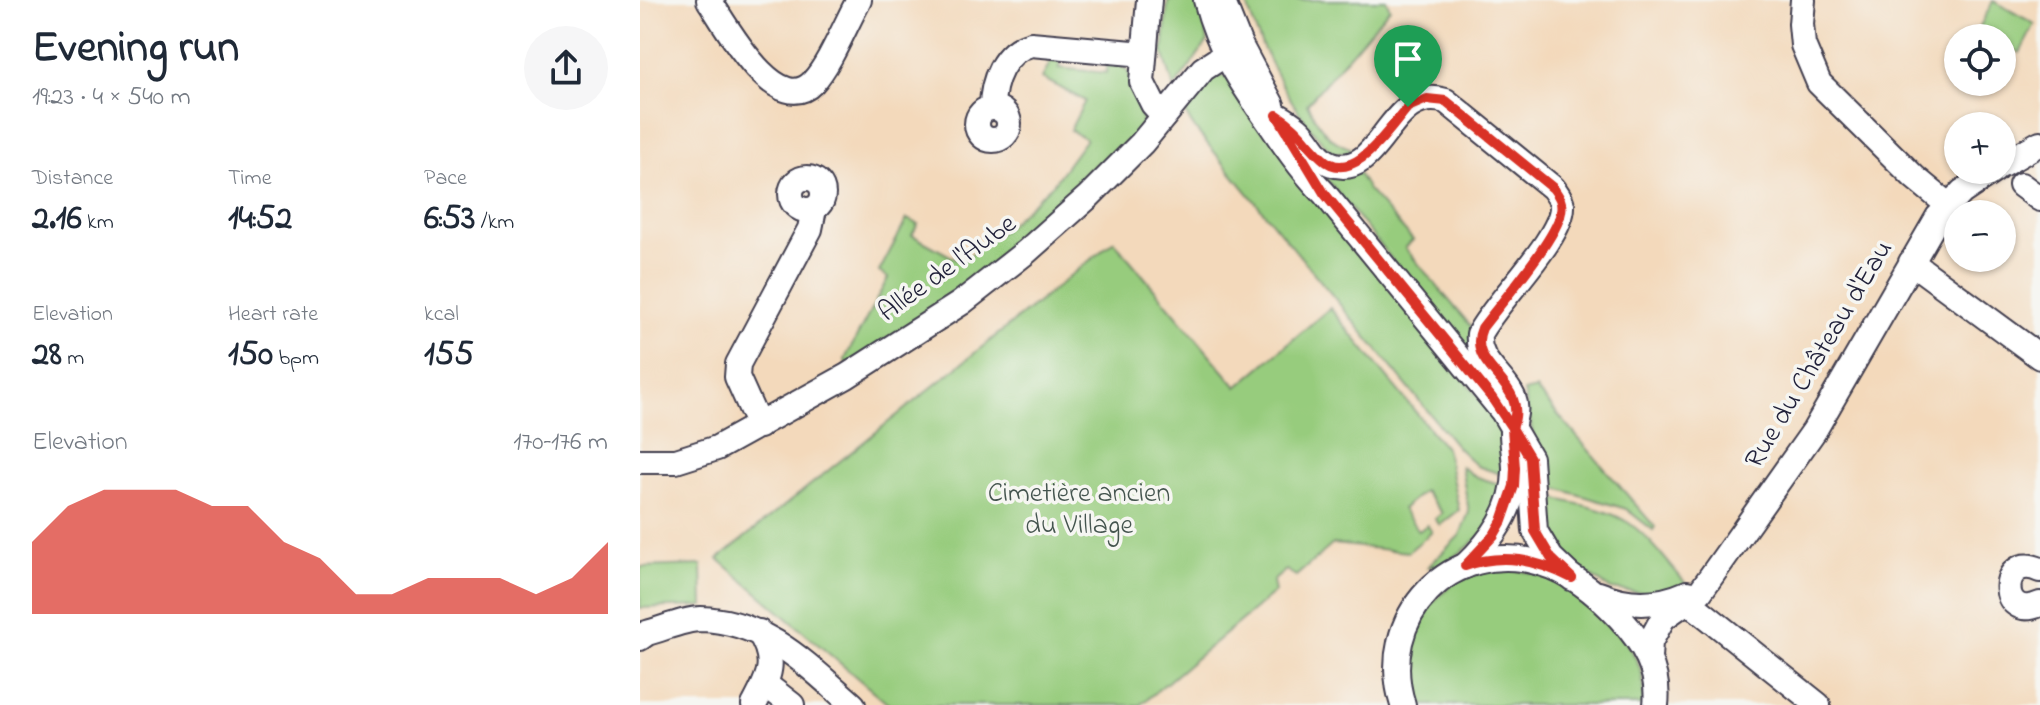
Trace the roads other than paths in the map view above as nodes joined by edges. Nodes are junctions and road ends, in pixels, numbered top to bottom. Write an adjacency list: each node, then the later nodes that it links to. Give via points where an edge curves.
1 (709, 0): 2 (street, via 766,79 796,91 819,74)
2 (859, 0)
3 (1149, 0): 8 (street)
4 (1206, 0): 7 (street)
5 (1222, 0): 7 (street)
6 (1803, 0): 17 (street, via 1803,45 1819,83)
7 (1232, 50): 10 (street); 11 (street, Allée de l'Aube, via 1203,69); 15 (street, via 1304,173)
8 (1144, 54): 9 (street, via 1031,44 1016,49 993,86); 11 (street, via 1143,87)
9 (992, 108)
10 (1277, 115): 15 (street); 23 (street, via 1299,130 1328,163 1350,166 1408,107 1439,99 1556,192 1562,210 1554,232 1479,334 1481,355 1514,401)
11 (1164, 116): 22 (street, Allée de l'Aube, via 1088,197 1002,271 912,336)
12 (2040, 143): 13 (street)
13 (2016, 157)
14 (1973, 184): 16 (street, Rue du Château d'Eau)
15 (1324, 193): 23 (street)
16 (1954, 200)
17 (1944, 201)
18 (814, 209): 22 (street, via 810,229 738,364 737,377)
19 (1944, 211): 20 (street, Rue du Château d'Eau)
20 (1911, 262): 21 (street); 27 (street, Rue du Château d'Eau, via 1814,431)
21 (2040, 357)
22 (759, 426): 24 (street, Allée de l'Aube, via 704,454)
23 (1512, 428): 26 (street, via 1515,468 1508,508 1494,535); 28 (street, via 1530,458 1535,531 1551,558)
24 (640, 461)
25 (2035, 562): 30 (street, via 2016,570 2009,580 2011,598 2025,607)
26 (1465, 566): 28 (street, via 1513,558 1540,563); 39 (street, via 1428,590 1405,624 1396,659)
27 (1707, 583): 28 (street, via 1679,596 1643,603 1625,602); 29 (street, Rue du Château d'Eau)
28 (1581, 584): 33 (street, via 1629,628)
29 (1689, 602): 33 (street, Rue du Château d'Eau, via 1663,618 1650,642); 36 (street)
30 (2040, 604)
31 (759, 632): 32 (street, via 698,619); 34 (street, via 771,673); 38 (street)
32 (640, 638)
33 (1649, 658): 35 (street)
34 (760, 694): 37 (street)
35 (1657, 704)
36 (1814, 704)
37 (792, 705)
38 (853, 705)
39 (1403, 705)

